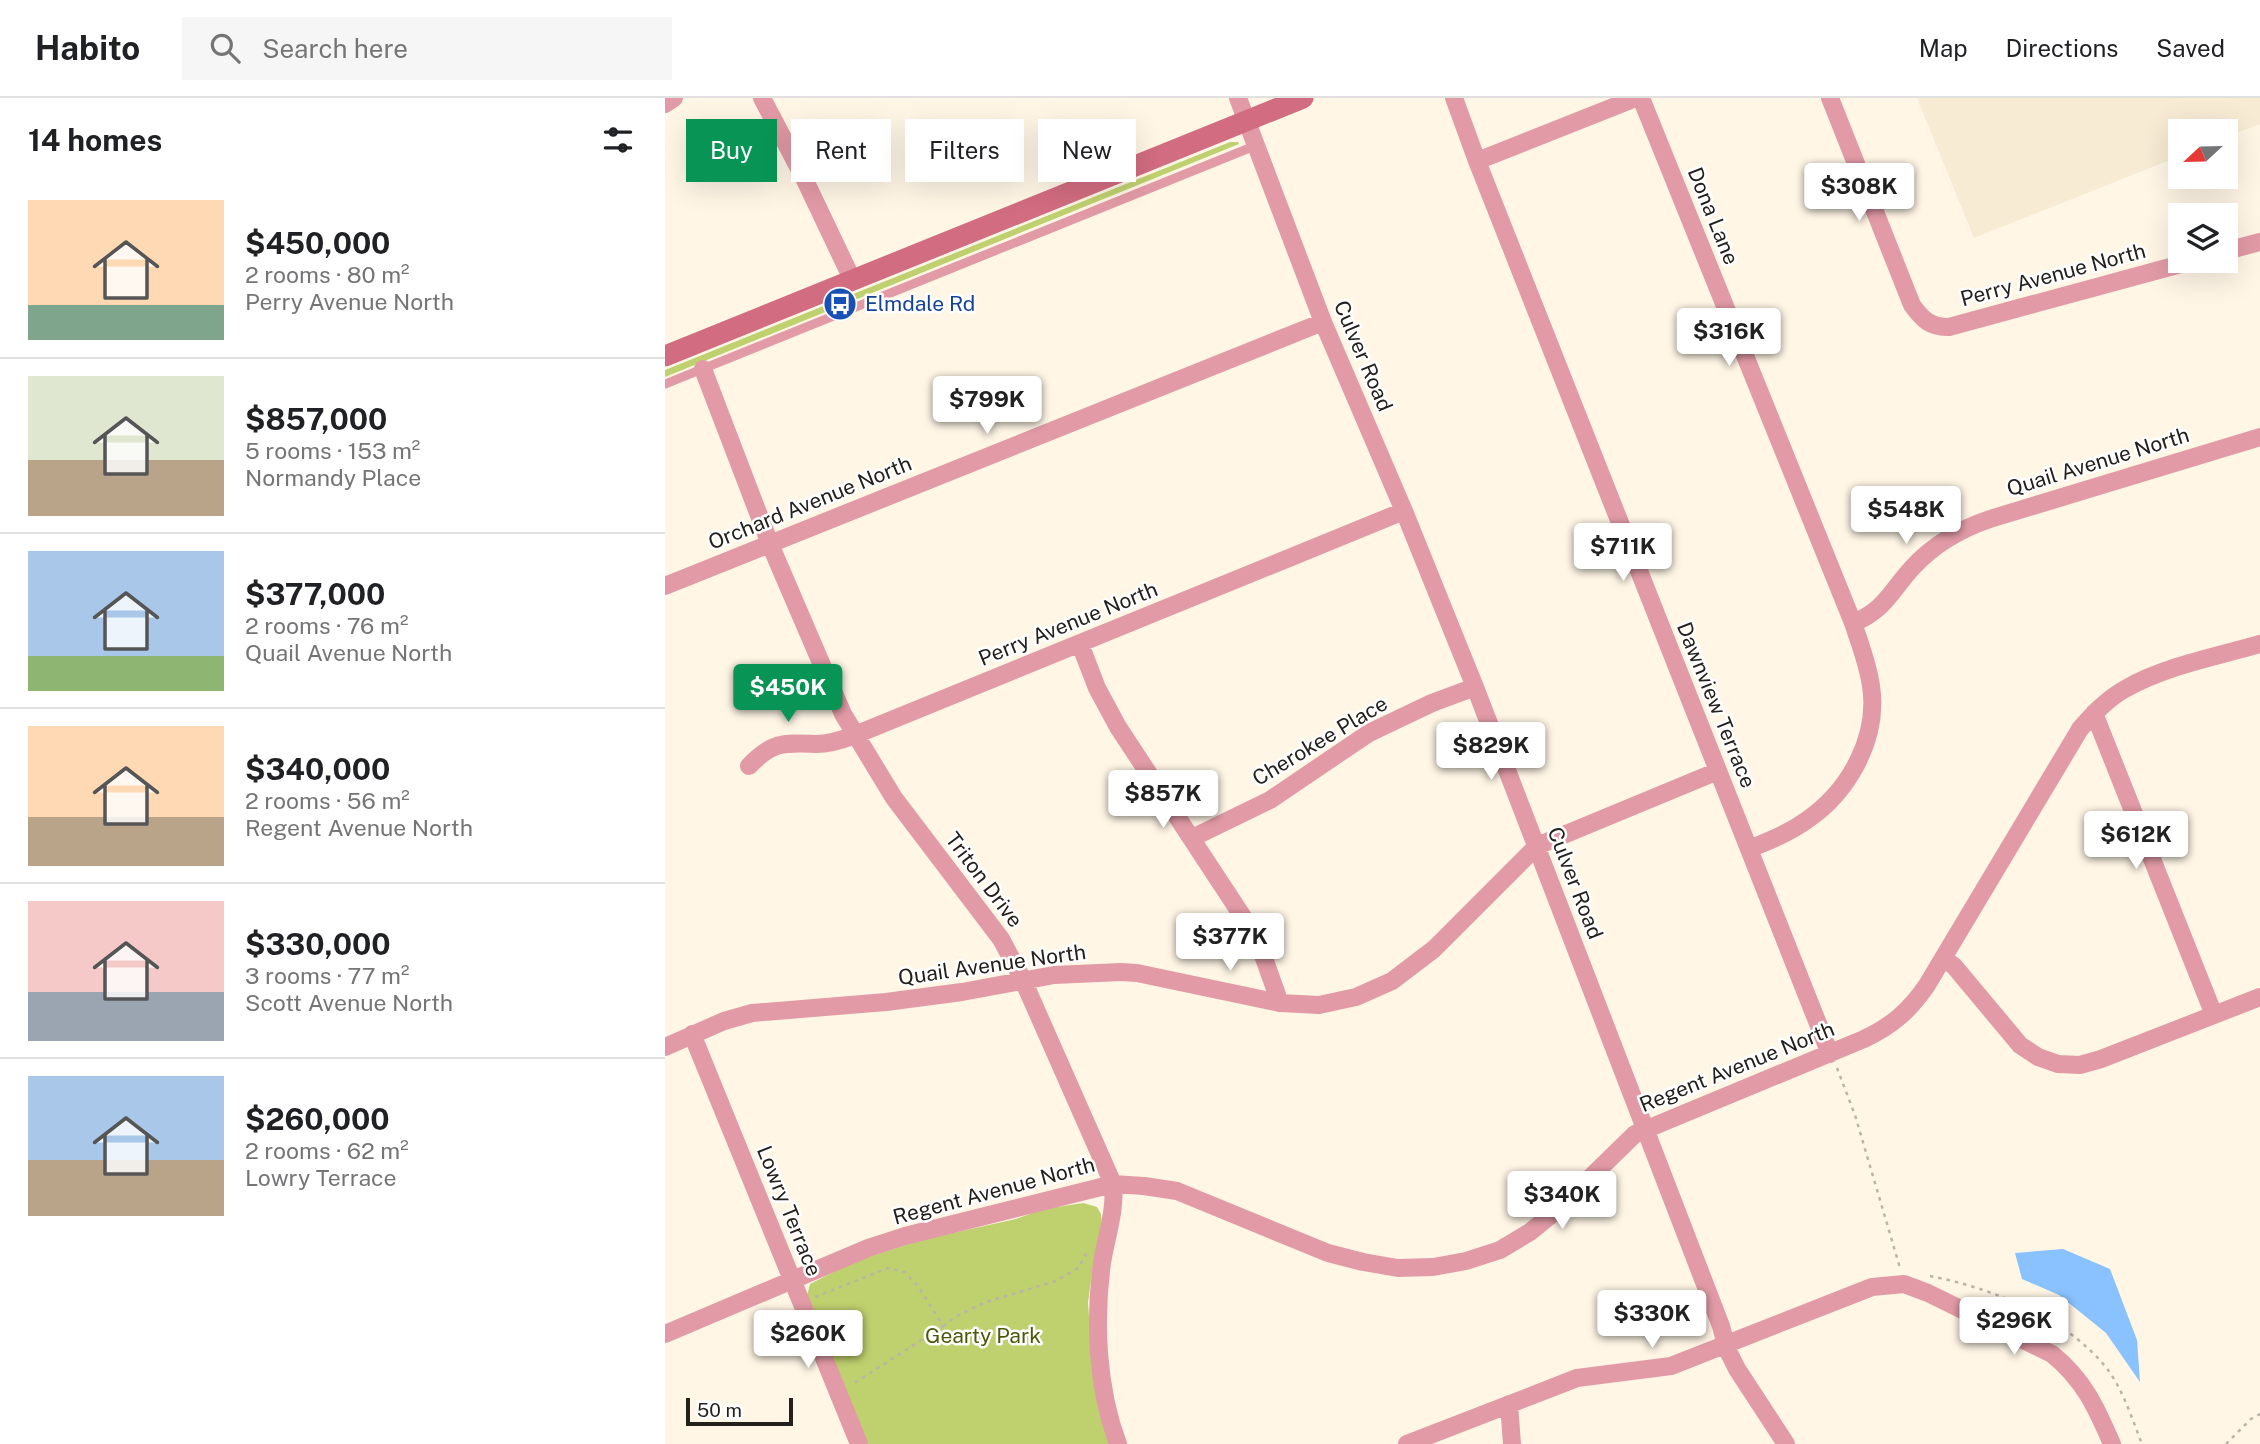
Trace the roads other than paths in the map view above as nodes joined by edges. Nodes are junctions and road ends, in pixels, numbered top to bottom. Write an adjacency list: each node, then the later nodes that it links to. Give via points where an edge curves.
1 (674, 98): 9 (street)
2 (762, 98): 16 (street)
3 (1238, 98): 10 (street, Culver Road)
4 (1303, 98): 10 (street)
5 (1454, 98): 12 (street, Dawnview Terrace)
6 (1636, 98): 12 (street)
7 (1641, 98): 25 (street, Dona Lane)
8 (1830, 98): 15 (street, Perry Avenue North, via 1912,305 1926,323 1949,327)
9 (665, 104)
10 (1247, 121): 11 (street, Culver Road); 16 (street)
11 (1257, 145): 17 (street, Culver Road); 19 (lane)
12 (1477, 161): 32 (street, Dawnview Terrace)
13 (2260, 242): 14 (street)
14 (2238, 248)
15 (2168, 268)
16 (852, 279): 18 (street)
17 (1323, 322): 22 (street, Culver Road); 23 (street, Orchard Avenue North)
18 (665, 356)
19 (703, 369): 20 (lane); 23 (street, Triton Drive)
20 (665, 384)
21 (2260, 437): 25 (street, Quail Avenue North, via 1960,529 1911,569 1880,608)
22 (1404, 511): 26 (street, Perry Avenue North); 28 (street, Culver Road)
23 (770, 544): 24 (street, Orchard Avenue North); 30 (street, Triton Drive)
24 (665, 586)
25 (1853, 623): 35 (street, via 1872,688 1872,715 1859,761 1822,809 1787,833)
26 (1080, 644): 30 (street, Perry Avenue North); 33 (street, via 1118,727)
27 (2260, 645): 29 (street, Regent Avenue North, via 2148,677 2122,690)
28 (1475, 687): 33 (street, Cherokee Place, via 1370,733 1270,800); 34 (street, Culver Road)
29 (2095, 713): 36 (street, Regent Avenue North, via 2080,730); 40 (street)
30 (855, 736): 31 (street, Perry Avenue North, via 835,742 777,745); 37 (street, Triton Drive, via 894,798 1002,939)
31 (749, 766)
32 (1718, 771): 34 (street, Quail Avenue North); 35 (street, Dawnview Terrace)
33 (1192, 838): 39 (street, via 1260,947)
34 (1537, 846): 39 (street, Quail Avenue North, via 1434,949 1392,981 1336,1002); 44 (street, Culver Road)
35 (1749, 849): 43 (street, Dawnview Terrace)
36 (1943, 958): 40 (street, via 2020,1045 2058,1064 2080,1065 2101,1059); 43 (street, Regent Avenue North, via 1916,1002 1900,1017)
37 (1023, 980): 39 (street, Quail Avenue North, via 1122,972); 41 (street, Quail Avenue North, via 886,1002 752,1013); 45 (street, Triton Drive)
38 (2260, 997): 40 (street)
39 (1280, 1003)
40 (2214, 1015)
41 (692, 1034): 42 (street, Quail Avenue North); 46 (street, Lowry Terrace)
42 (665, 1047)
43 (1833, 1059): 44 (street, Regent Avenue North)
44 (1645, 1129): 45 (street, Regent Avenue North, via 1529,1232 1500,1250 1433,1267 1398,1268 1328,1253 1178,1191); 48 (street, Culver Road)
45 (1113, 1184): 46 (street, Regent Avenue North, via 905,1237 828,1264); 51 (street, Triton Drive, via 1097,1327 1105,1393)
46 (794, 1282): 47 (street, Regent Avenue North); 50 (street, Lowry Terrace)
47 (665, 1334)
48 (1726, 1344): 49 (street, via 1671,1366 1577,1378); 54 (street, Culver Road, via 1737,1370); 55 (street, via 1902,1277 2052,1354 2083,1385)
49 (1509, 1404): 52 (street); 53 (street)
50 (859, 1444)
51 (1118, 1444)
52 (1407, 1444)
53 (1512, 1444)
54 (1786, 1444)
55 (2112, 1444)

